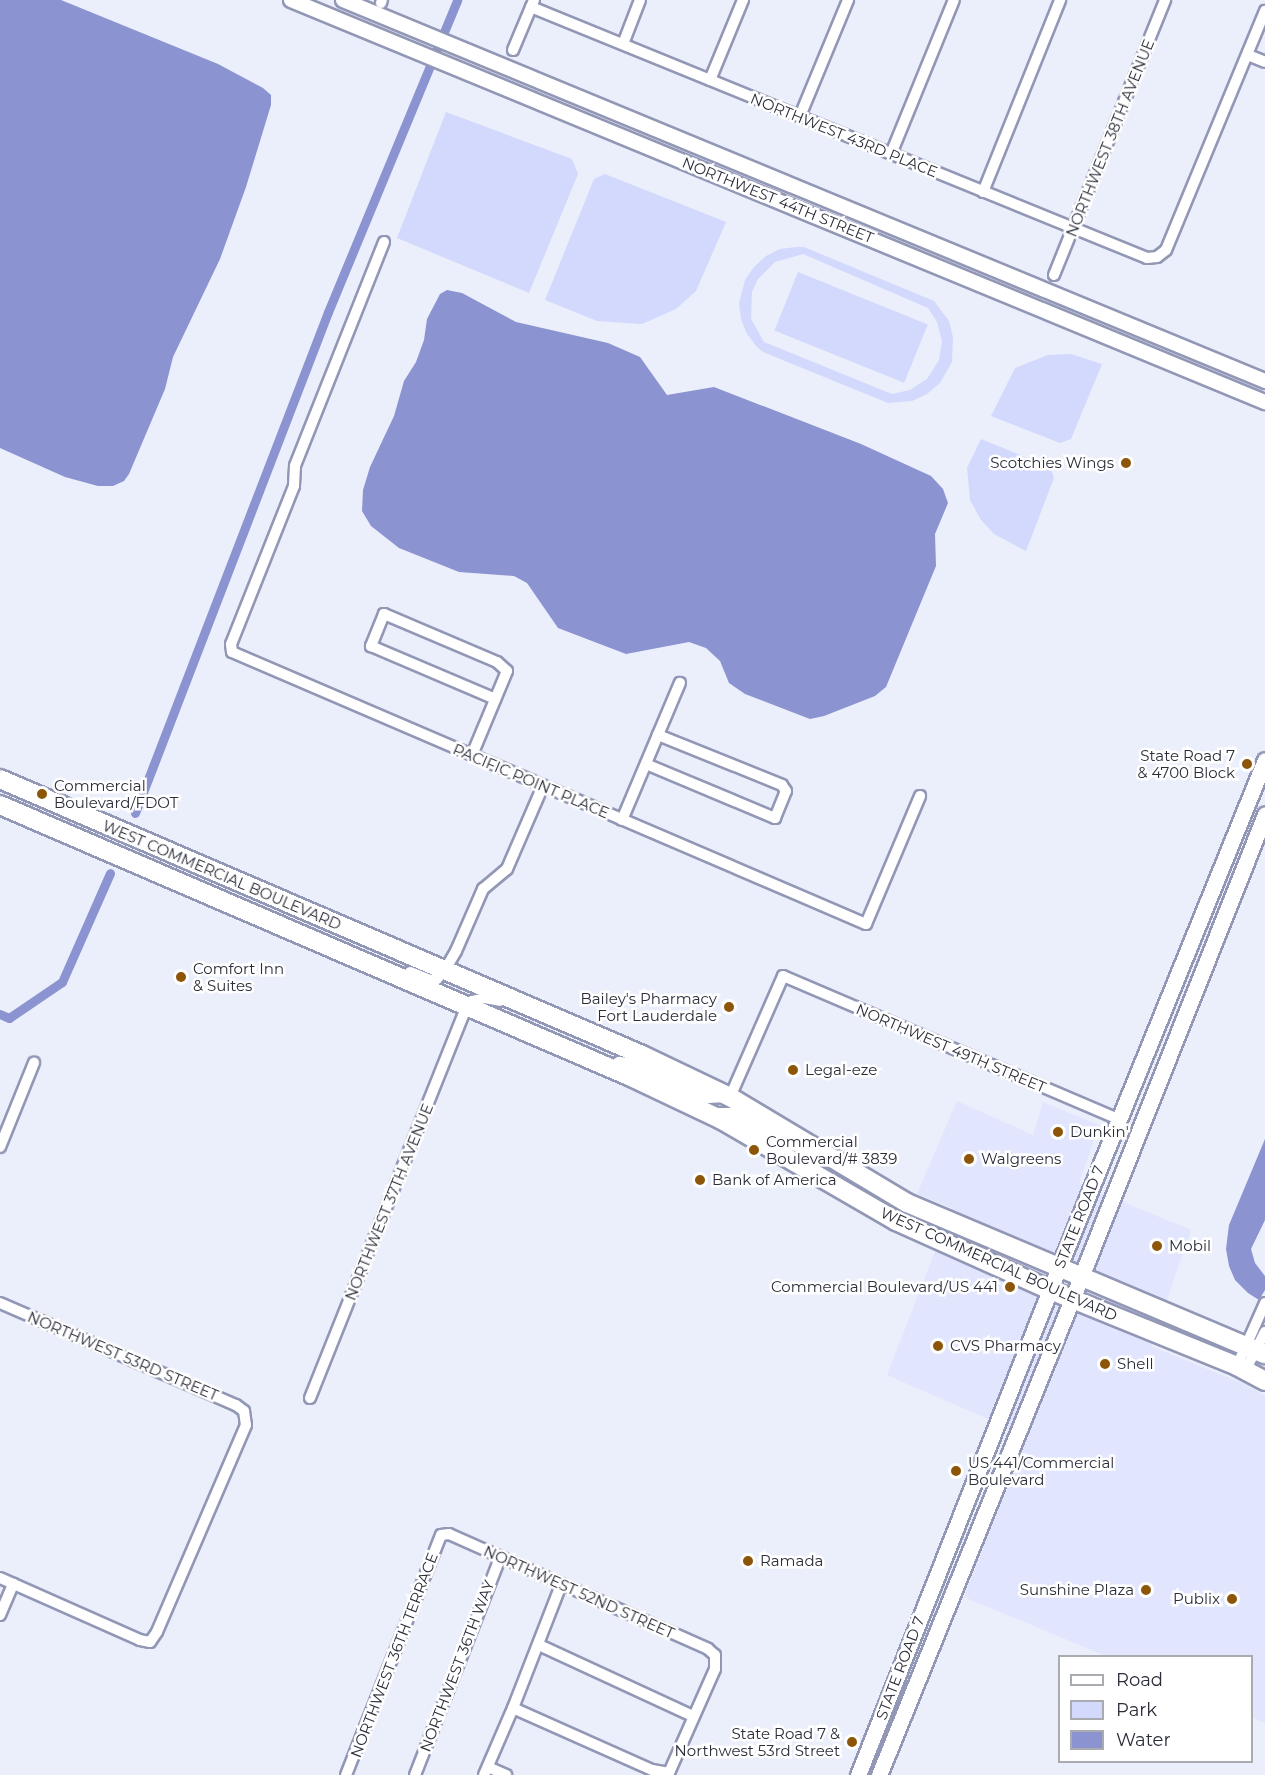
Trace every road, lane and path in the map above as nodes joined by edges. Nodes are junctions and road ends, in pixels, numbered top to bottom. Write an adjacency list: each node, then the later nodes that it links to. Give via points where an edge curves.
1 (291, 0): 12 (street, NORTHWEST 44TH STREET)
2 (343, 0): 10 (street, NORTHWEST 44TH STREET)
3 (640, 0): 13 (street)
4 (743, 0): 17 (street)
5 (848, 0): 18 (street)
6 (954, 0): 19 (street)
7 (1060, 0): 20 (street)
8 (1165, 0): 21 (street, NORTHWEST 38TH AVENUE)
9 (532, 3): 13 (street, NORTHWEST 43RD PLACE); 14 (street)
10 (378, 5): 12 (street); 24 (street, NORTHWEST 44TH STREET, via 419,32)
11 (1265, 11): 15 (street)
12 (364, 30): 25 (street, NORTHWEST 44TH STREET)
13 (622, 44): 17 (street, NORTHWEST 43RD PLACE)
14 (513, 50)
15 (1248, 55): 16 (street); 21 (street, NORTHWEST 43RD PLACE, via 1166,250 1158,257 1147,258)
16 (1265, 62)
17 (710, 80): 18 (street, NORTHWEST 43RD PLACE)
18 (800, 116): 19 (street, NORTHWEST 43RD PLACE)
19 (891, 154): 20 (street, NORTHWEST 43RD PLACE)
20 (983, 192): 21 (street, NORTHWEST 43RD PLACE)
21 (1074, 228): 23 (street, NORTHWEST 38TH AVENUE)
22 (384, 242): 29 (street, PACIFIC POINT PLACE, via 295,466 294,486 231,644 232,652)
23 (1054, 275)
24 (1265, 381)
25 (1265, 402)
26 (680, 683): 28 (street)
27 (495, 699): 27 (street, via 507,671 497,662 384,614 371,646); 29 (street)
28 (658, 735): 31 (street); 31 (street, via 782,785 786,791 775,818)
29 (472, 755): 33 (street, PACIFIC POINT PLACE)
30 (1265, 760): 46 (main road, STATE ROAD 7)
31 (646, 765): 37 (street)
32 (2, 781): 39 (highway, WEST COMMERCIAL BOULEVARD)
33 (543, 786): 37 (street, PACIFIC POINT PLACE); 39 (street, via 507,869 483,889)
34 (920, 796): 37 (street, PACIFIC POINT PLACE, via 866,924)
35 (0, 805): 38 (highway, WEST COMMERCIAL BOULEVARD)
36 (1265, 813): 50 (main road, STATE ROAD 7)
37 (622, 820)
38 (380, 968): 39 (street, WEST COMMERCIAL BOULEVARD, via 394,966 430,980 437,979); 41 (highway, WEST COMMERCIAL BOULEVARD)
39 (445, 970): 40 (highway, WEST COMMERCIAL BOULEVARD)
40 (526, 1005): 41 (street, WEST COMMERCIAL BOULEVARD, via 485,998); 44 (highway, WEST COMMERCIAL BOULEVARD)
41 (467, 1006): 43 (highway, WEST COMMERCIAL BOULEVARD); 59 (street, NORTHWEST 37TH AVENUE)
42 (34, 1063): 47 (street)
43 (610, 1068): 44 (street, WEST COMMERCIAL BOULEVARD, via 619,1062 629,1063 708,1098); 45 (highway, WEST COMMERCIAL BOULEVARD)
44 (730, 1097): 46 (street, NORTHWEST 49TH STREET, via 783,976); 48 (highway, WEST COMMERCIAL BOULEVARD)
45 (709, 1113): 48 (street, WEST COMMERCIAL BOULEVARD, via 733,1113 808,1152); 51 (highway, WEST COMMERCIAL BOULEVARD, via 896,1221)
46 (1119, 1119): 49 (main road, STATE ROAD 7)
47 (0, 1147)
48 (818, 1149): 49 (highway, WEST COMMERCIAL BOULEVARD, via 907,1203)
49 (1059, 1267): 50 (highway, WEST COMMERCIAL BOULEVARD); 51 (main road, STATE ROAD 7)
50 (1082, 1277): 52 (main road, STATE ROAD 7); 56 (highway, WEST COMMERCIAL BOULEVARD)
51 (1050, 1290): 52 (highway, WEST COMMERCIAL BOULEVARD); 65 (main road, STATE ROAD 7)
52 (1073, 1299): 57 (highway, WEST COMMERCIAL BOULEVARD); 67 (main road, STATE ROAD 7)
53 (0, 1304): 63 (street, NORTHWEST 53RD STREET, via 237,1405 244,1411 246,1425 150,1642)
54 (1263, 1306): 56 (street)
55 (1265, 1332): 56 (street)
56 (1256, 1349): 57 (street)
57 (1241, 1368): 58 (highway, WEST COMMERCIAL BOULEVARD)
58 (1265, 1381)
59 (310, 1398)
60 (441, 1535): 61 (street, NORTHWEST 52ND STREET, via 449,1534); 73 (street, NORTHWEST 36TH TERRACE)
61 (500, 1558): 64 (street, NORTHWEST 52ND STREET); 74 (street, NORTHWEST 36TH WAY)
62 (0, 1578): 63 (street)
63 (13, 1584): 66 (street)
64 (561, 1585): 68 (street); 70 (street, NORTHWEST 52ND STREET, via 715,1655 715,1669)
65 (932, 1586): 67 (main road, via 943,1602); 71 (main road, STATE ROAD 7)
66 (0, 1615)
67 (943, 1619): 78 (main road, STATE ROAD 7)
68 (539, 1645): 69 (street); 70 (street)
69 (513, 1708): 70 (street, via 652,1770 669,1773); 72 (street)
70 (693, 1716)
71 (864, 1758): 76 (main road, STATE ROAD 7); 77 (main road)
72 (486, 1771): 75 (street)
73 (346, 1775)
74 (415, 1775)
75 (506, 1775)
76 (858, 1775)
77 (864, 1775)
78 (879, 1775)

